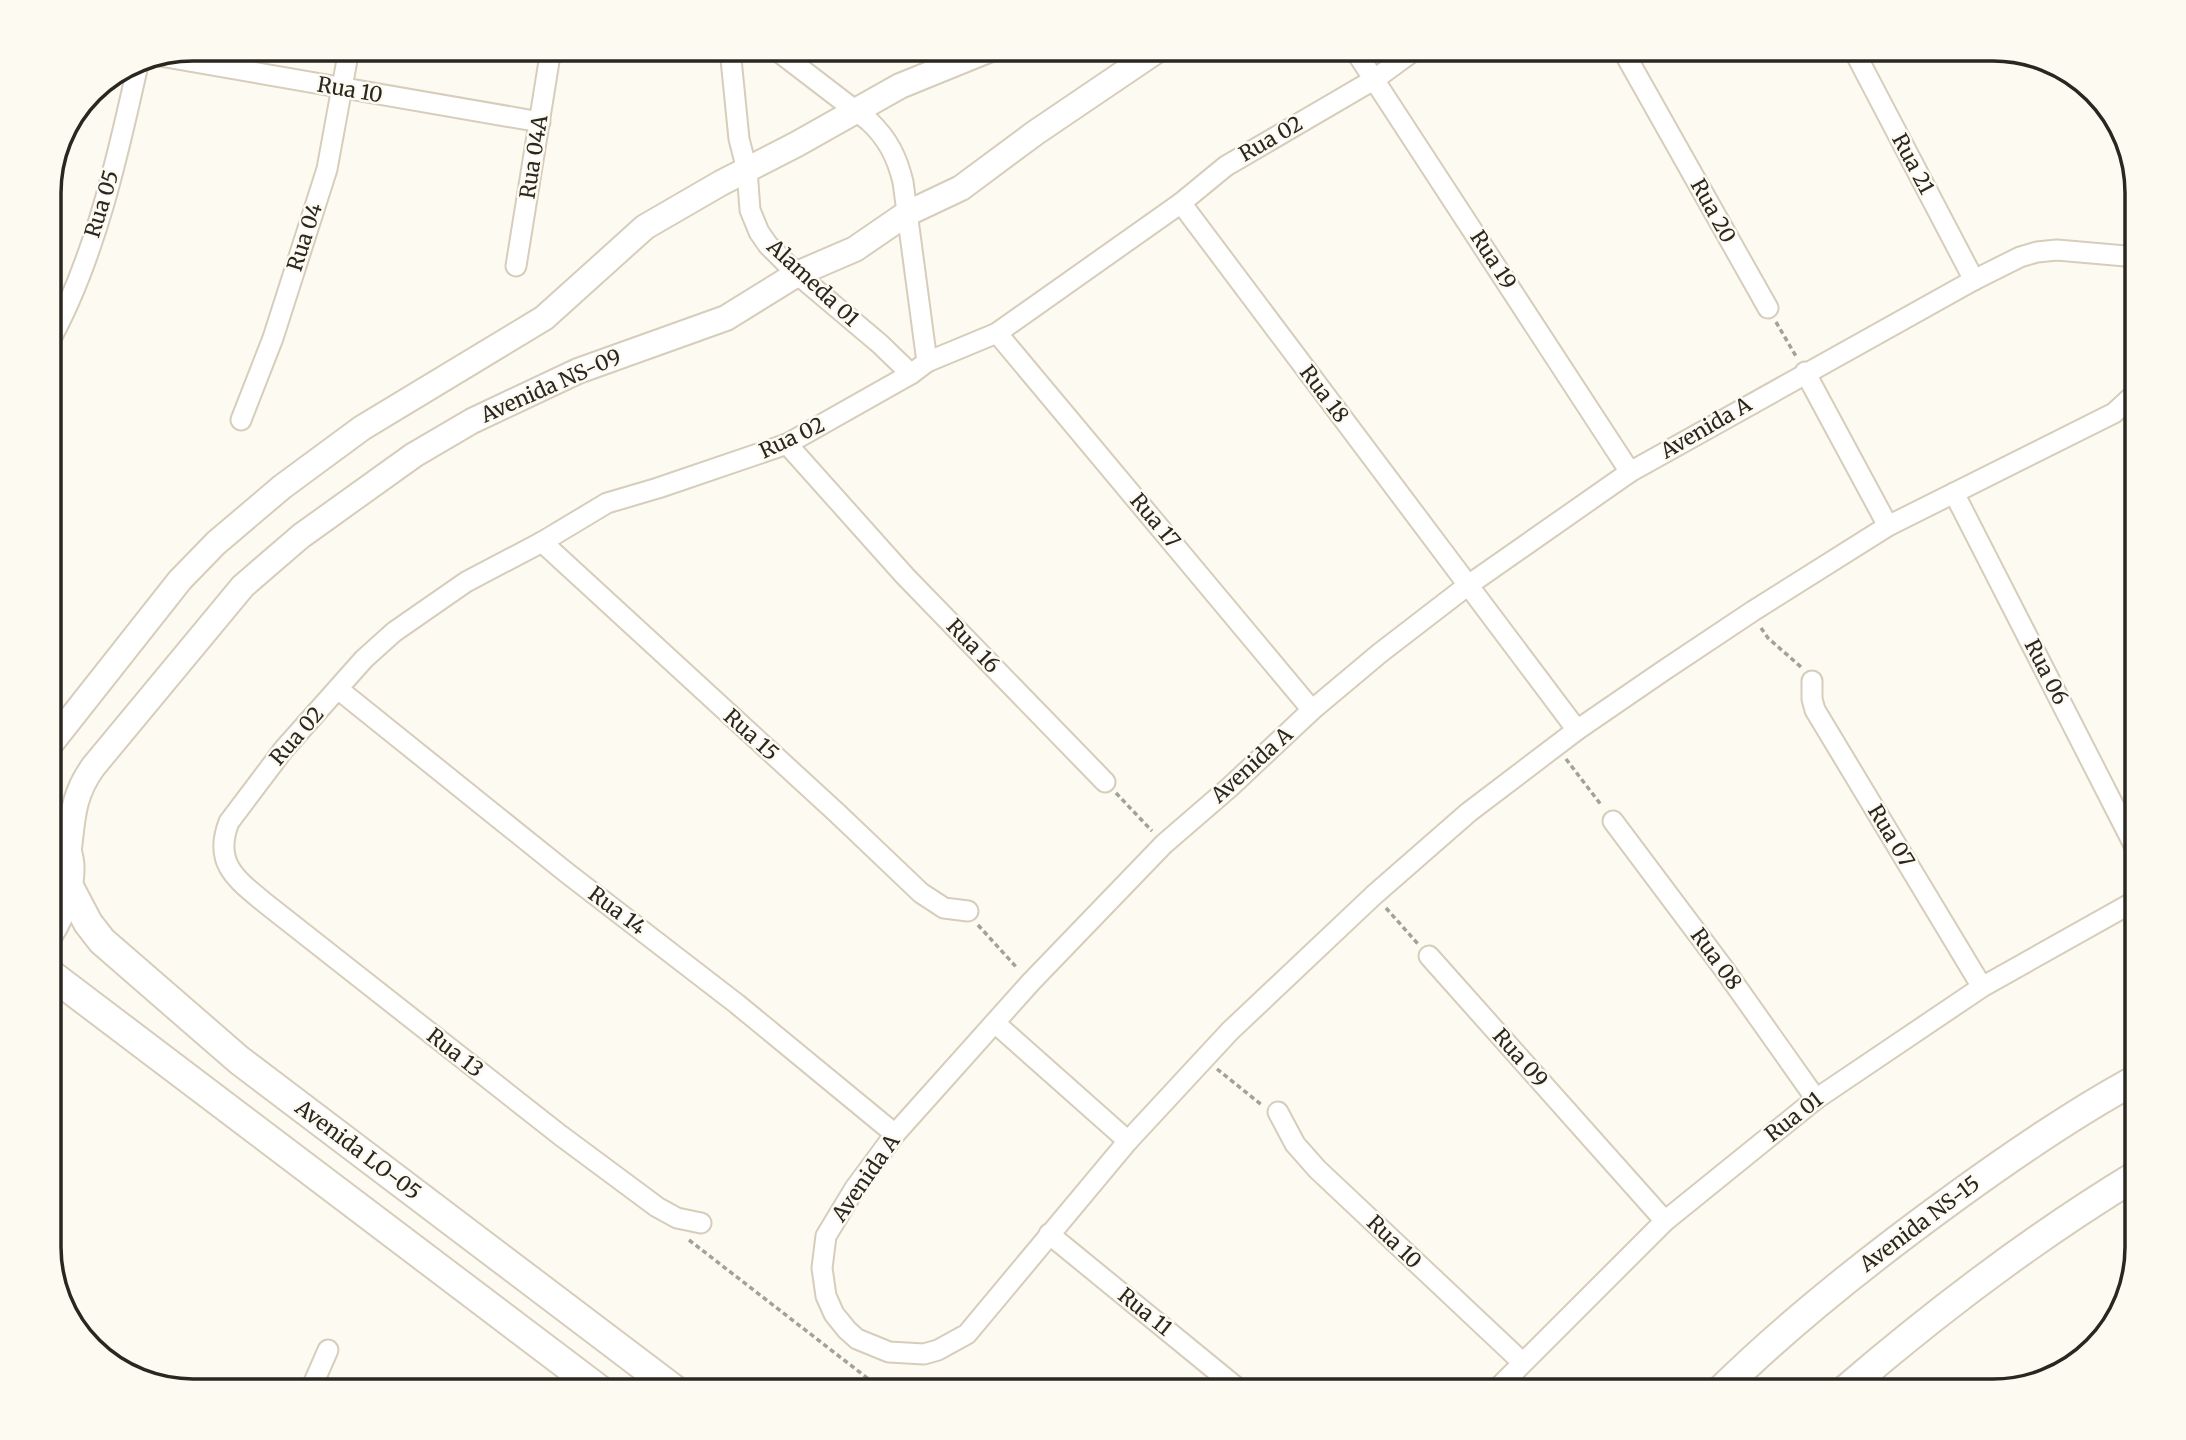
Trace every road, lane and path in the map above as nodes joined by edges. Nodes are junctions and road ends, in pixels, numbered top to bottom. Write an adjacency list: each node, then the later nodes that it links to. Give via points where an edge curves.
1 (1140, 61): 19 (street, Avenida NS-09, via 961,188)
2 (1363, 61): 13 (street, Rua 19)
3 (1399, 61): 13 (street, Rua 02)
4 (1629, 61): 24 (street, Rua 20)
5 (1859, 61): 23 (street, Rua 21)
6 (198, 62): 14 (street, Rua 10)
7 (347, 62): 14 (street, Rua 04)
8 (549, 62): 16 (street, Rua 04A)
9 (731, 62): 17 (street, Alameda 01)
10 (791, 62): 15 (street)
11 (960, 62): 15 (street)
12 (136, 75): 25 (street, Rua 05, via 95,228)
13 (1375, 79): 18 (street, Rua 02, via 1226,166); 33 (street, Rua 19)
14 (343, 89): 16 (street, Rua 10); 31 (street, Rua 04, via 327,169 273,338)
15 (855, 109): 17 (street); 19 (street, via 881,132 896,156)
16 (540, 122): 21 (street, Rua 04A)
17 (747, 170): 22 (street, Alameda 01, via 754,222 768,245); 42 (street, via 645,227 544,318 362,428 282,486 180,580)
18 (1181, 203): 26 (street, Rua 02); 37 (street, Rua 18)
19 (906, 214): 22 (street, Avenida NS-09, via 855,249); 27 (street)
20 (2125, 256): 23 (street, Avenida A, via 2037,252)
21 (516, 266)
22 (797, 274): 29 (street, Alameda 01); 51 (street, Avenida NS-09, via 726,318 578,371 472,421 414,455 301,536 243,586 80,785)
23 (1974, 280): 28 (street, Avenida A)
24 (1768, 308): 28 (path)
25 (62, 317)
26 (998, 332): 27 (street, Rua 02); 41 (street, Rua 17)
27 (927, 362): 29 (street, Rua 02)
28 (1805, 372): 33 (street, Avenida A); 35 (street)
29 (911, 374): 32 (street, Rua 02)
30 (2125, 403): 34 (street, Avenida A, via 2114,413)
31 (241, 420)
32 (787, 444): 36 (street, Rua 02, via 607,503); 45 (street, Rua 16, via 905,576)
33 (1630, 472): 37 (street, Avenida A)
34 (1954, 493): 35 (street, Avenida A); 47 (street, Rua 06)
35 (1888, 526): 38 (street, Avenida A)
36 (542, 542): 40 (street, Rua 02, via 466,582 394,632); 55 (street, Rua 15, via 921,893 944,908)
37 (1467, 586): 41 (street, Avenida A); 43 (street, Rua 18)
38 (1753, 611): 39 (path, via 1768,638); 43 (street, Avenida A)
39 (1812, 681): 59 (street, Rua 07, via 1815,710)
40 (338, 689): 50 (street, Rua 02, via 235,813 224,836); 65 (street, Rua 14, via 737,1004)
41 (1312, 710): 48 (street, Avenida A)
42 (62, 730)
43 (1577, 730): 44 (street, Avenida A)
44 (1557, 746): 46 (path); 52 (street, Avenida A, via 1469,812)
45 (1105, 782): 48 (path)
46 (1613, 821): 63 (street, Rua 08)
47 (2125, 828)
48 (1164, 844): 57 (street, Avenida A)
49 (62, 855): 51 (main road, Avenida LO-05)
50 (225, 861): 68 (street, Rua 13, via 234,876 265,903 560,1135)
51 (68, 870): 53 (main road); 76 (main road, Avenida LO-05, via 88,923 103,941 239,1060)
52 (1374, 895): 56 (path); 61 (street, Avenida A)
53 (62, 907)
54 (2125, 907): 59 (street, Rua 01)
55 (968, 911): 57 (path)
56 (1429, 956): 69 (street, Rua 09)
57 (1031, 982): 60 (street, Avenida A)
58 (62, 983): 75 (main road)
59 (1982, 987): 63 (street, Rua 01)
60 (995, 1023): 65 (street, Avenida A); 66 (street)
61 (1205, 1058): 64 (path, via 1264,1107); 66 (street, Avenida A)
62 (2125, 1086): 80 (main road, Avenida NS-15, via 2000,1164 1920,1222 1796,1321)
63 (1816, 1099): 69 (street, Rua 01)
64 (1278, 1112): 73 (street, Rua 10, via 1294,1144 1317,1169)
65 (895, 1135): 71 (street, Avenida A, via 855,1188 823,1247 826,1296 834,1314 857,1339 907,1354 924,1354 957,1341 974,1328)
66 (1128, 1141): 71 (street, Avenida A)
67 (2125, 1183): 81 (main road, via 1966,1290)
68 (672, 1216): 70 (street, Rua 13); 77 (path, via 695,1246)
69 (1665, 1221): 73 (street, Rua 01)
70 (701, 1223)
71 (1049, 1234): 78 (street, Rua 11)
72 (328, 1350): 74 (street)
73 (1522, 1362): 79 (street, Rua 01)
74 (315, 1379)
75 (585, 1379)
76 (660, 1379)
77 (868, 1379)
78 (1226, 1379)
79 (1506, 1379)
80 (1733, 1379)
81 (1858, 1379)

